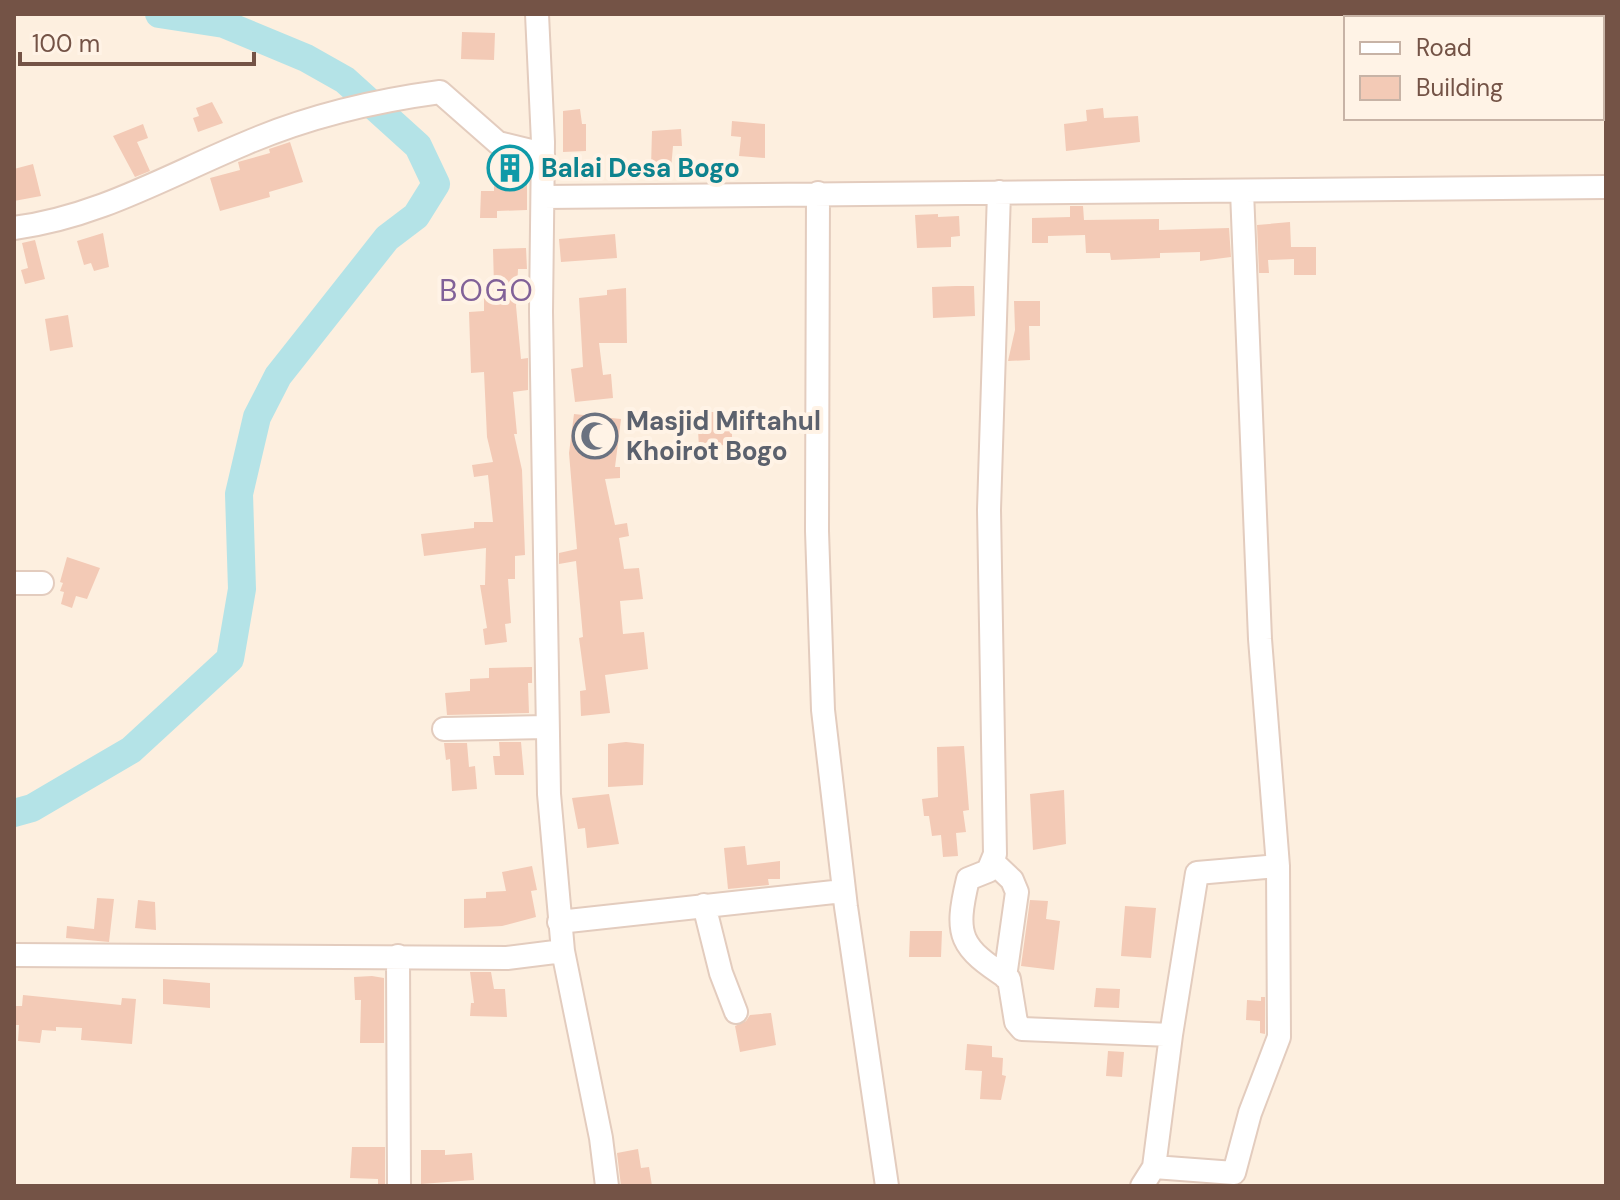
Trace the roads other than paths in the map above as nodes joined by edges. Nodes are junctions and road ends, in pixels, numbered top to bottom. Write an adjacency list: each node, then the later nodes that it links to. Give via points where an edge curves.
1 (537, 14): 2 (street)
2 (543, 154): 7 (street); 8 (street, via 498,143 440,92 407,96 277,130 92,212)
3 (1606, 187): 4 (street)
4 (1242, 191): 5 (street); 14 (street, via 1260,639)
5 (999, 192): 6 (street); 13 (street, via 989,510)
6 (818, 193): 7 (street); 15 (street, via 819,644)
7 (543, 197): 11 (street)
8 (14, 228)
9 (14, 583): 10 (street)
10 (42, 583)
11 (547, 727): 12 (street); 17 (street)
12 (444, 729)
13 (994, 863): 21 (street, via 1017,892); 21 (street, via 968,879 961,918 966,946)
14 (1278, 866): 23 (street, via 1197,873); 24 (street, via 1280,1029 1236,1171)
15 (843, 891): 16 (street); 27 (street)
16 (704, 905): 17 (street); 22 (street)
17 (559, 922): 18 (street)
18 (563, 951): 20 (street, via 507,958); 26 (street)
19 (14, 955): 20 (street)
20 (398, 956): 25 (street)
21 (1005, 977): 23 (street, via 1022,1029)
22 (736, 1012)
23 (1171, 1035): 24 (street)
24 (1148, 1176)
25 (399, 1186)
26 (607, 1186)
27 (887, 1186)

